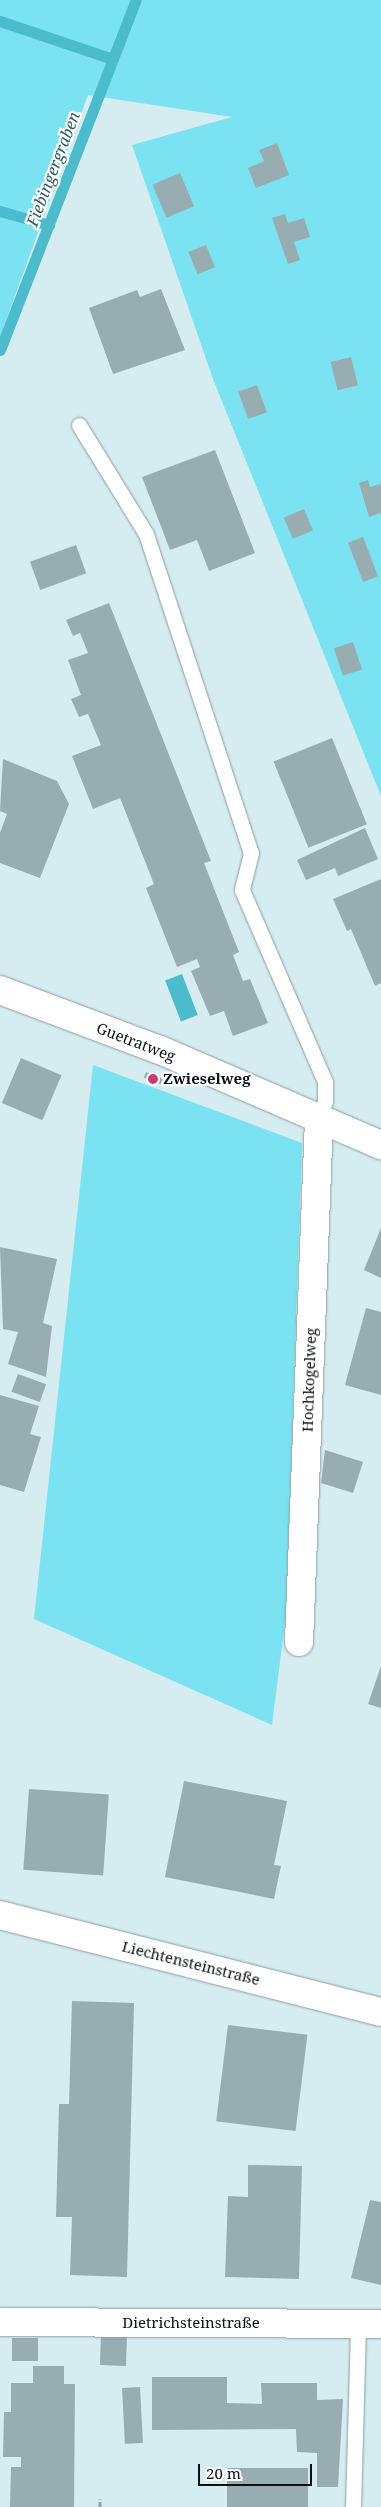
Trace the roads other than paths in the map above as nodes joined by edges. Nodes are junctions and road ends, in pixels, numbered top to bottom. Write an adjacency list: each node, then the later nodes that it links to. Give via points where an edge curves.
1 (79, 425): 3 (lane, via 146,534 251,853 242,890 325,1082 325,1101)
2 (0, 990): 3 (street, Guetratweg, via 160,1050)
3 (318, 1118): 4 (street, Guetratweg); 5 (street, Hochkogelweg)
4 (381, 1145)
5 (299, 1642)
6 (0, 1915): 7 (street, Liechtensteinstraße)
7 (381, 2012)
8 (0, 2322): 9 (street, Dietrichsteinstraße)
9 (369, 2325): 10 (lane)
10 (353, 2507)

